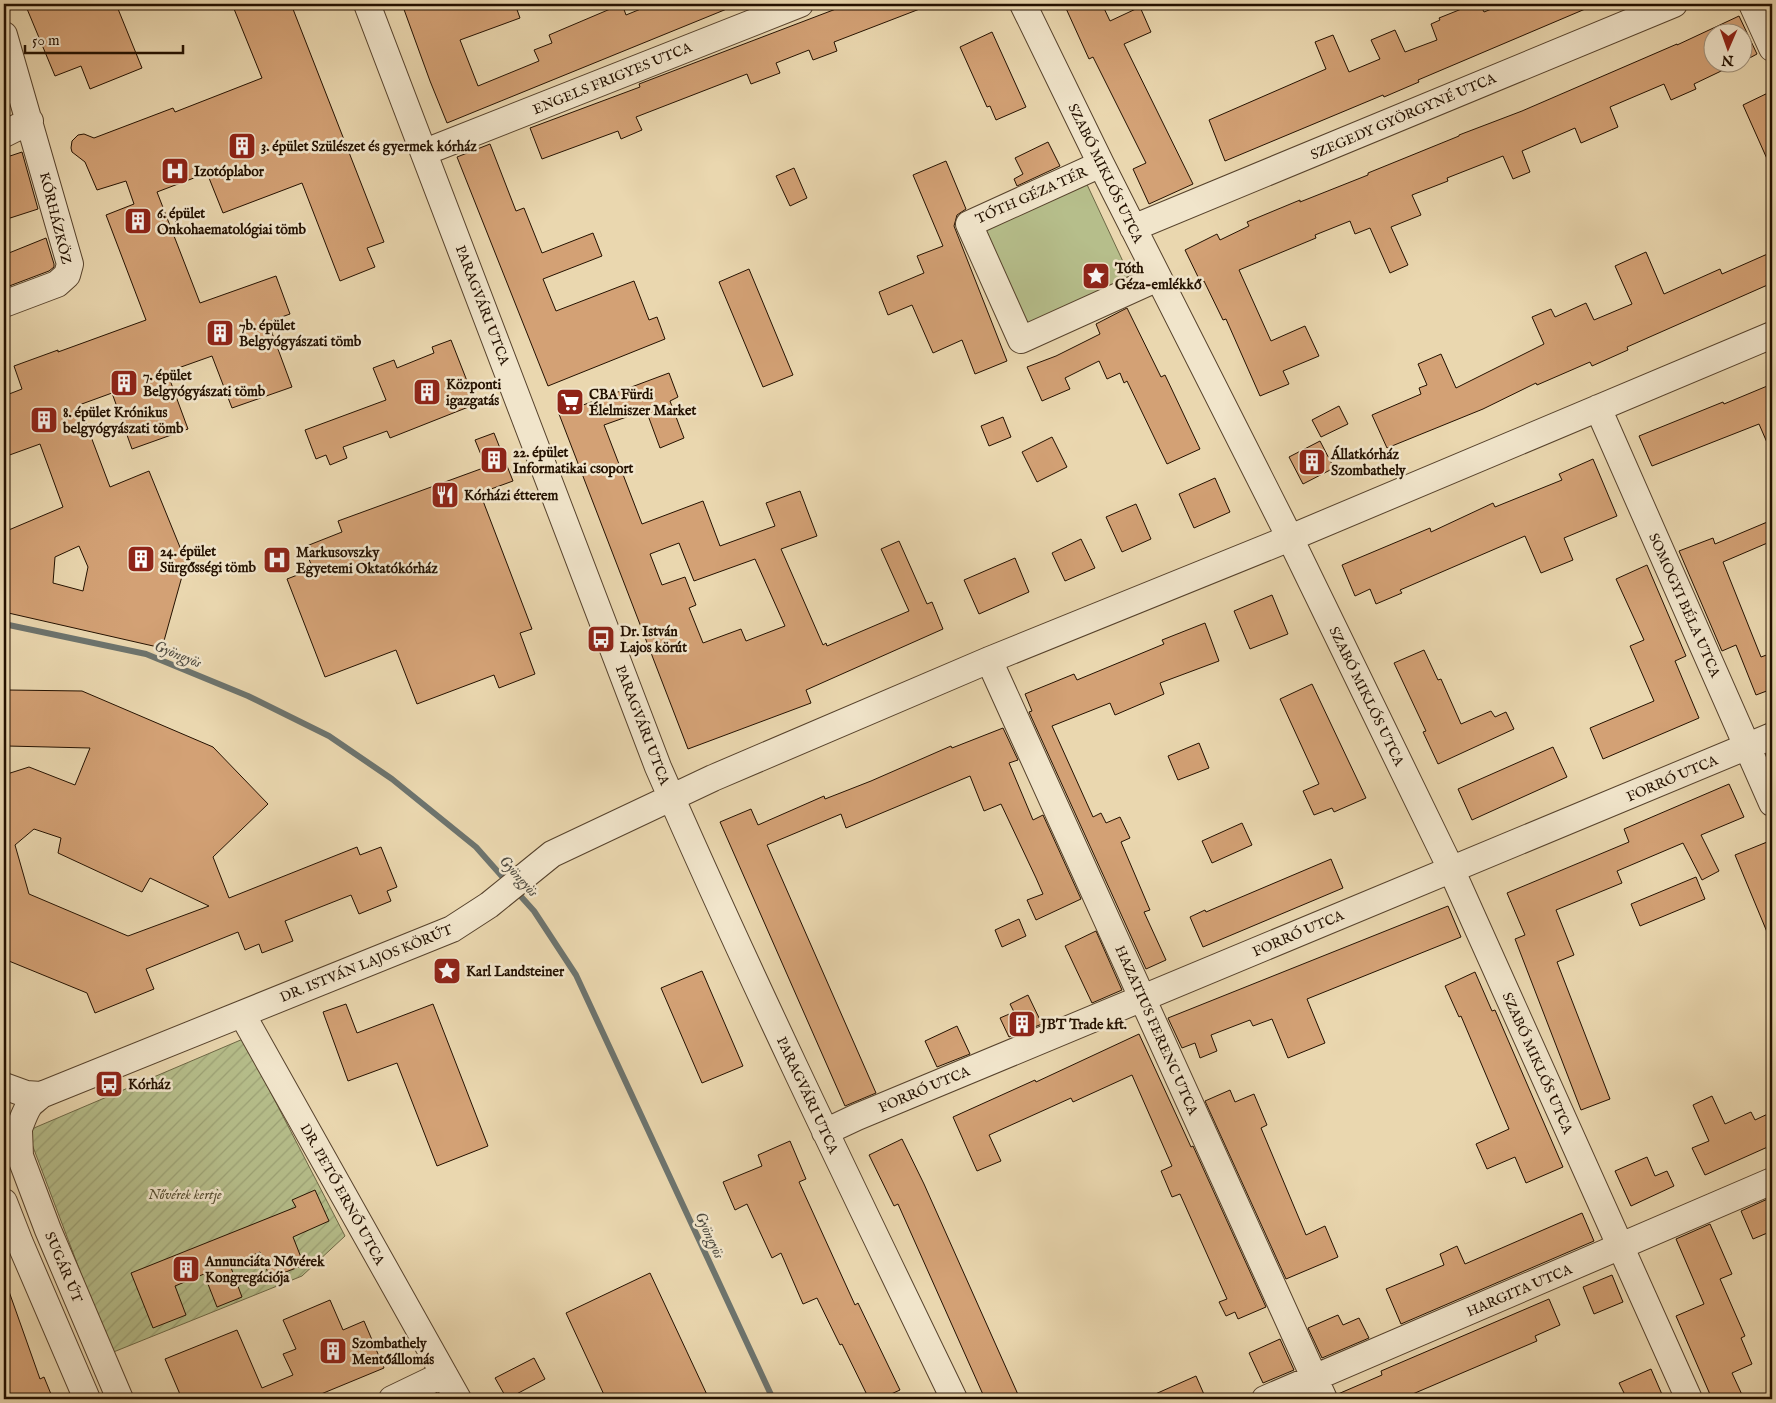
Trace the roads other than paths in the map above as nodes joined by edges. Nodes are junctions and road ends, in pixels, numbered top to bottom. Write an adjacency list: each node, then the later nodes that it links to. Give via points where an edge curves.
1 (367, 4): 10 (street, PARAGVÁRI UTCA)
2 (800, 4): 10 (street, ENGELS FRIGYES UTCA)
3 (1023, 4): 11 (street, SZABÓ MIKLÓS UTCA)
4 (1674, 4): 12 (street, SZEGEDY GYÖRGYNÉ UTCA)
5 (1752, 4): 7 (street)
6 (4, 35): 8 (street, KÓRHÁZKÖZ)
7 (1772, 48)
8 (30, 121): 9 (street); 14 (street, KÓRHÁZKÖZ, via 70,264 68,274 57,284)
9 (4, 134)
10 (425, 152): 21 (street, PARAGVÁRI UTCA)
11 (1101, 164): 12 (street, SZABÓ MIKLÓS UTCA); 13 (street, TÓTH GÉZA TÉR, via 969,224 1021,340)
12 (1133, 228): 13 (street, SZABÓ MIKLÓS UTCA)
13 (1158, 278): 17 (street, SZABÓ MIKLÓS UTCA)
14 (4, 304)
15 (1772, 335): 16 (street, DR. ISTVÁN LAJOS KÖRÚT)
16 (1598, 408): 17 (street, DR. ISTVÁN LAJOS KÖRÚT); 20 (street, SOMOGYI BÉLA UTCA)
17 (1290, 538): 18 (street, DR. ISTVÁN LAJOS KÖRÚT); 23 (street, SZABÓ MIKLÓS UTCA)
18 (990, 660): 21 (street, DR. ISTVÁN LAJOS KÖRÚT, via 713,778); 24 (street, HAZATIUS FERENC UTCA)
19 (1772, 736): 20 (street, FORRÓ UTCA)
20 (1747, 746): 22 (street, SOMOGYI BÉLA UTCA); 23 (street, FORRÓ UTCA)
21 (672, 799): 25 (street, DR. ISTVÁN LAJOS KÖRÚT, via 552,854 489,905 452,929); 29 (street, PARAGVÁRI UTCA)
22 (1772, 803)
23 (1451, 870): 24 (street, FORRÓ UTCA); 33 (street, SZABÓ MIKLÓS UTCA)
24 (1143, 998): 29 (street, FORRÓ UTCA); 36 (street, HAZATIUS FERENC UTCA)
25 (242, 1014): 27 (street, DR. ISTVÁN LAJOS KÖRÚT); 35 (street, DR. PETŐ ERNŐ UTCA)
26 (6, 1087): 27 (street); 28 (street, via 19,1102)
27 (41, 1095): 28 (street, DR. ISTVÁN LAJOS KÖRÚT, via 30,1105)
28 (15, 1132): 32 (street, SUGÁR ÚT, via 20,1156)
29 (825, 1132): 41 (street, PARAGVÁRI UTCA)
30 (1772, 1181): 33 (street, HARGITA UTCA)
31 (4, 1202): 34 (street)
32 (48, 1230): 34 (street); 38 (street, SUGÁR ÚT)
33 (1620, 1246): 36 (street, HARGITA UTCA); 43 (street, SZABÓ MIKLÓS UTCA)
34 (12, 1248): 37 (street)
35 (444, 1374): 39 (street); 40 (street, DR. PETŐ ERNŐ UTCA)
36 (1319, 1389): 42 (street, HARGITA UTCA)
37 (87, 1399)
38 (120, 1399)
39 (392, 1399)
40 (458, 1399)
41 (954, 1399)
42 (1265, 1399)
43 (1689, 1399)

